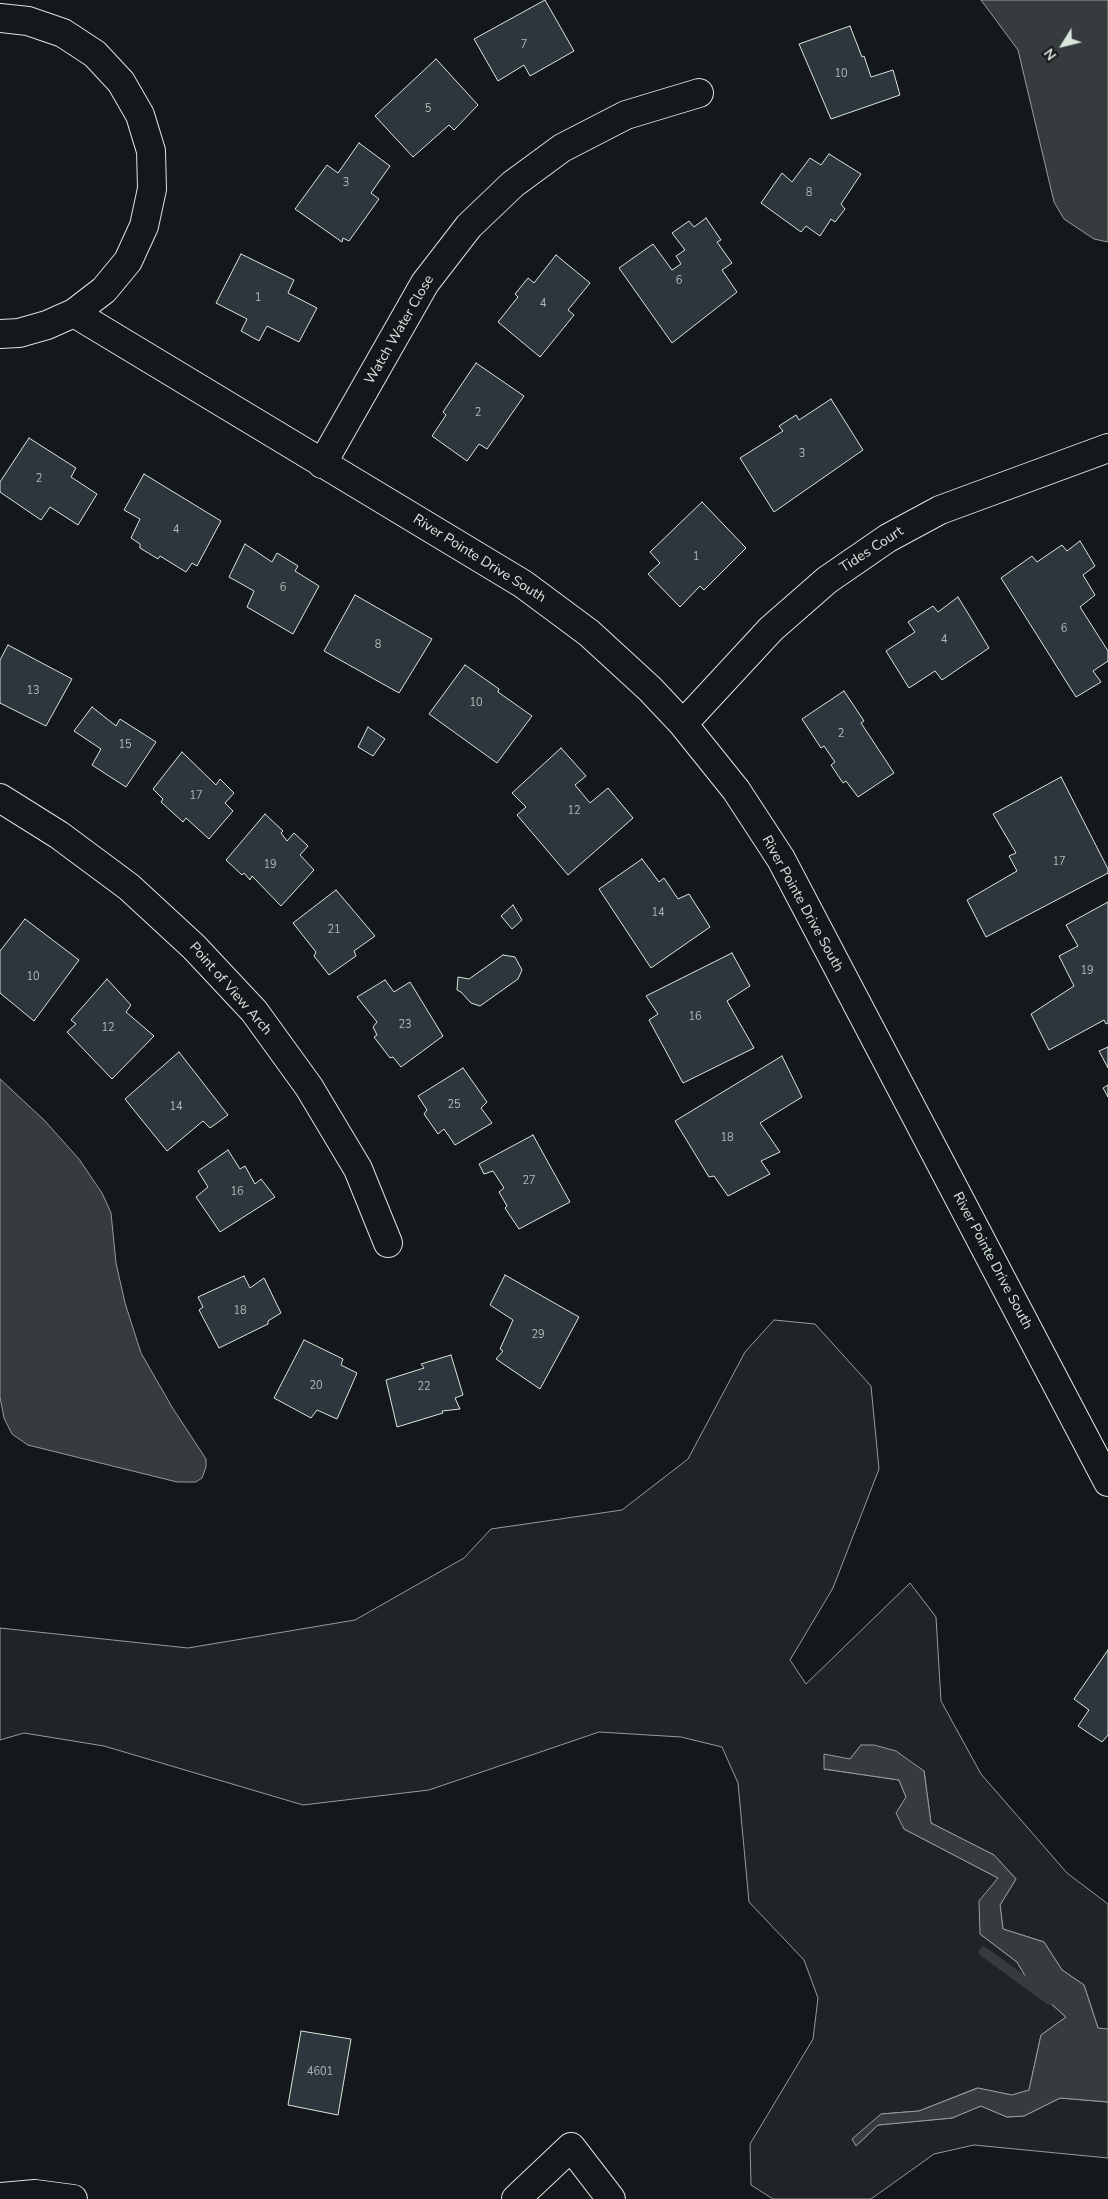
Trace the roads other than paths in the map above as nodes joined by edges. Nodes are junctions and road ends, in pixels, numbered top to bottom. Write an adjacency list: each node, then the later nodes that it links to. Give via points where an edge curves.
1 (0, 18): 3 (street, via 28,21 63,33 95,54 121,82 140,115 150,151 152,189 144,226 128,261 104,290)
2 (699, 93): 6 (street, Watch Water Close, via 626,115 562,148 513,184 469,226 425,283)
3 (74, 313): 4 (street, via 19,333); 6 (street, River Pointe Drive South)
4 (0, 334)
5 (1108, 448): 7 (street, Tides Court, via 940,510 888,538 827,580 771,629)
6 (322, 464): 7 (street, River Pointe Drive South, via 523,584 589,633)
7 (683, 724): 10 (street, River Pointe Drive South, via 736,790 781,859)
8 (0, 798): 9 (street, Point of View Arch, via 59,835 130,887 194,946 254,1011 309,1087 358,1169)
9 (388, 1243)
10 (1108, 1482)
11 (0, 2198): 12 (street, via 36,2194)
12 (73, 2199)
13 (516, 2199): 14 (street, via 571,2146)
14 (611, 2199)

